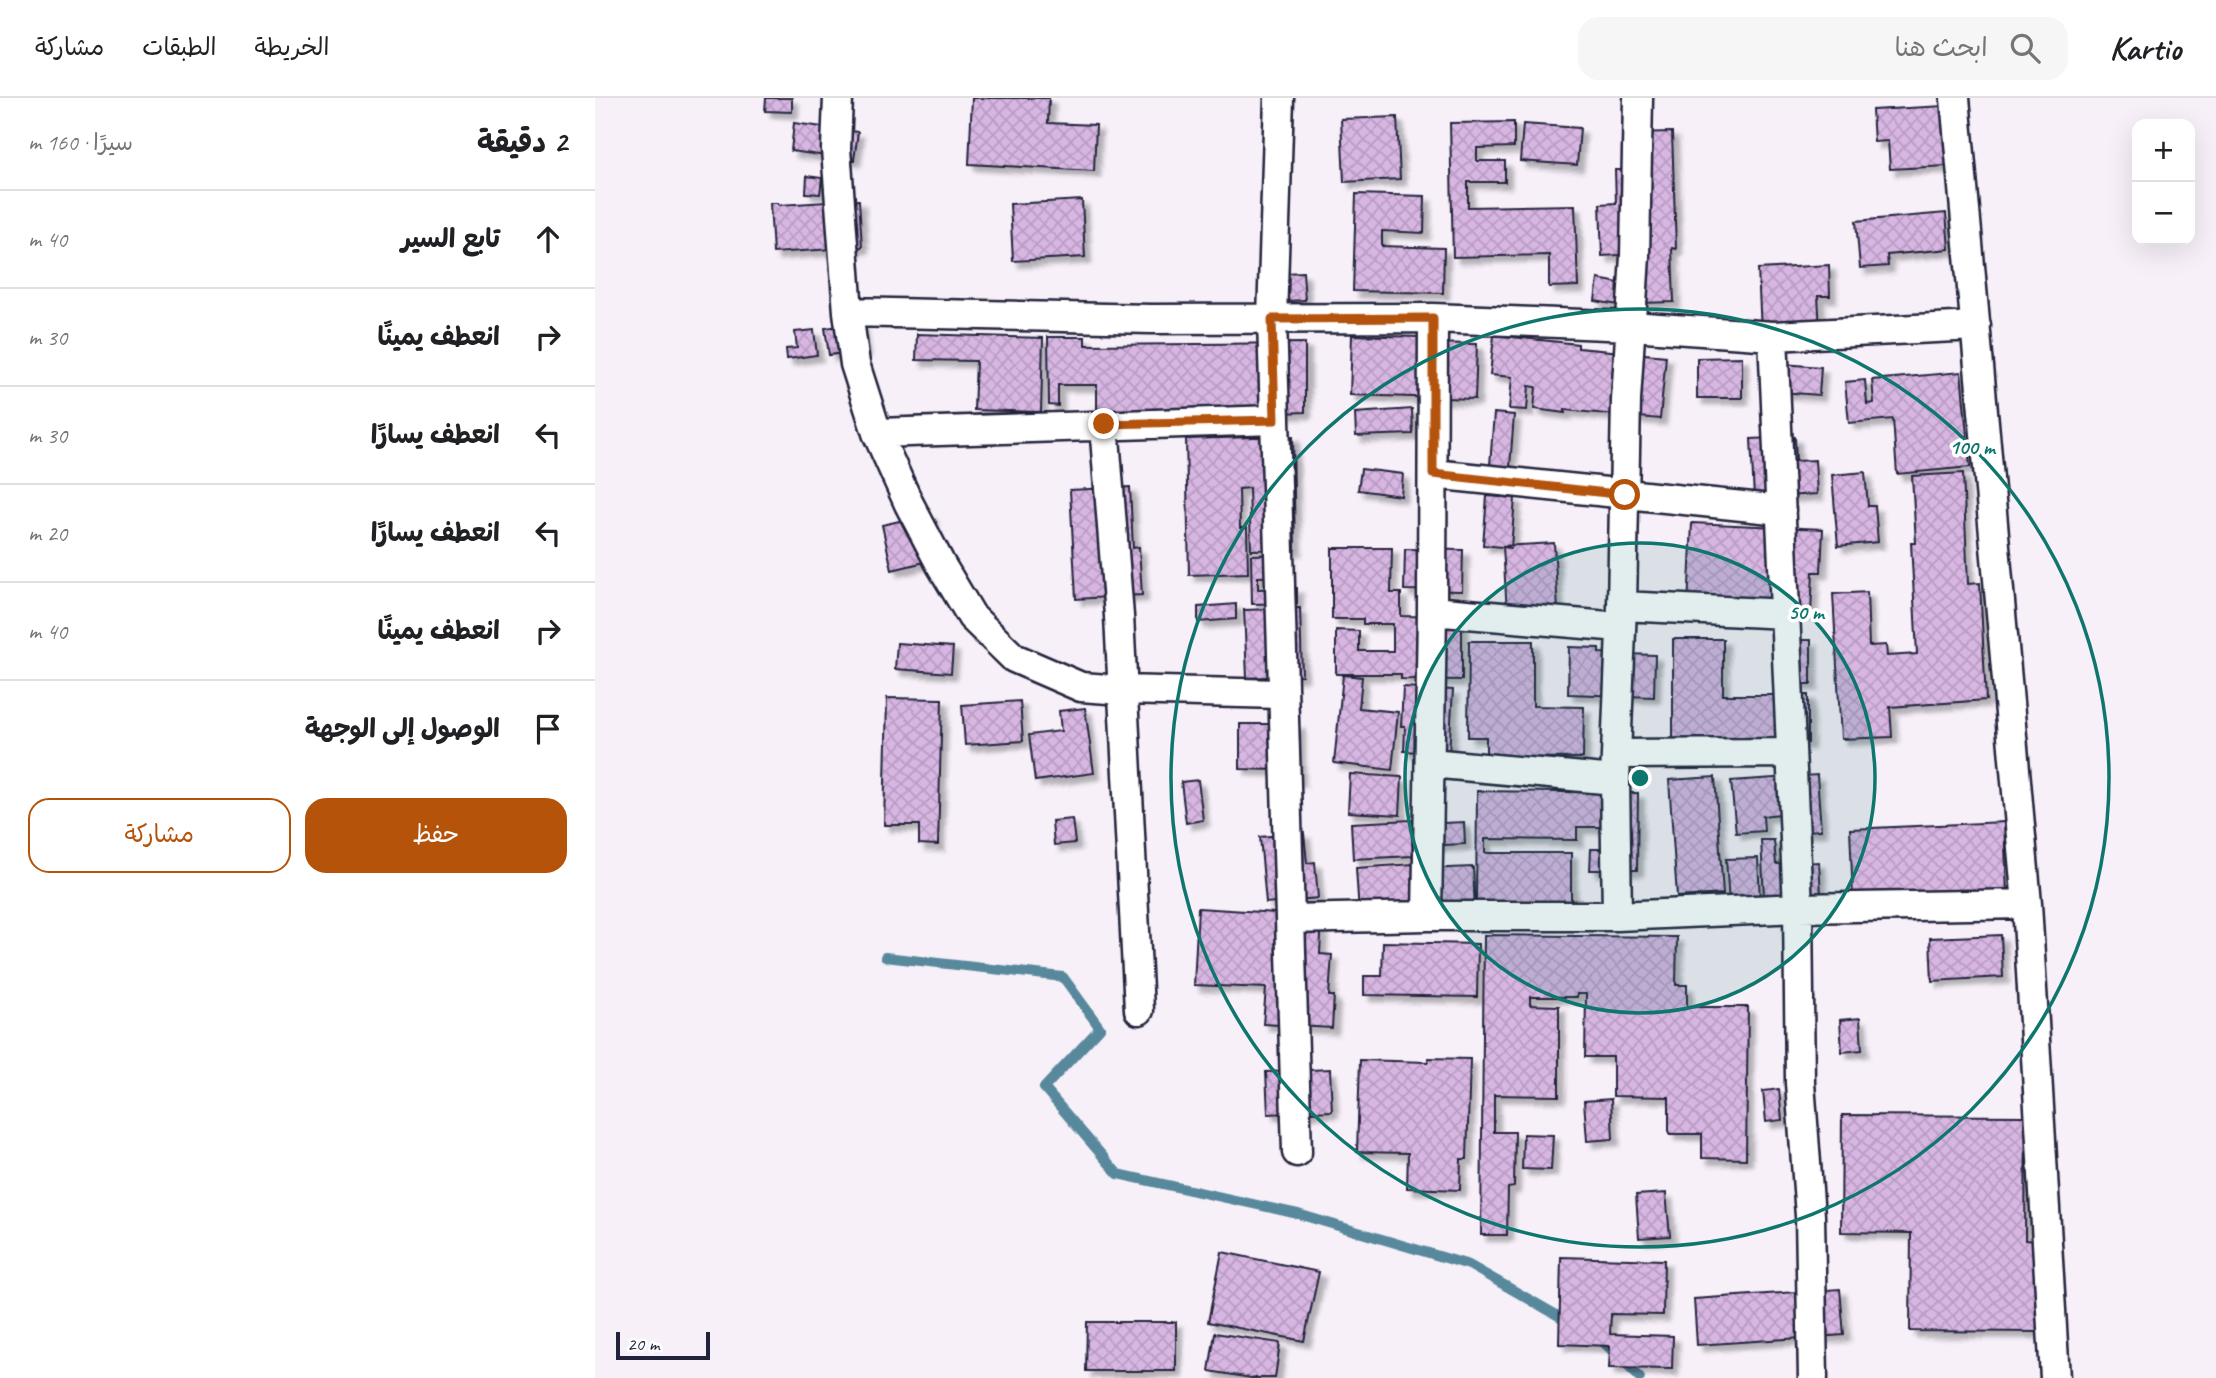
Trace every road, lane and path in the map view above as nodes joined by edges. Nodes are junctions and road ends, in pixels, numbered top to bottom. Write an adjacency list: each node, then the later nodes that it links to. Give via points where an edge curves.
1 (838, 98): 5 (street, via 836,149)
2 (1279, 98): 7 (street)
3 (1638, 98): 8 (street)
4 (1955, 98): 9 (street)
5 (848, 312): 7 (street); 13 (street, via 855,364)
6 (1433, 318): 7 (street); 8 (street); 14 (street)
7 (1272, 319): 11 (street)
8 (1631, 326): 10 (street); 15 (street)
9 (1976, 326): 10 (street); 25 (street)
10 (1773, 336): 16 (street)
11 (1275, 420): 12 (street); 21 (street)
12 (1104, 424): 13 (street); 20 (street)
13 (877, 433): 20 (street, via 915,516 972,617 1014,659 1081,687)
14 (1433, 474): 15 (street); 17 (street)
15 (1625, 495): 16 (street); 19 (street)
16 (1781, 510): 18 (street)
17 (1432, 611): 19 (street); 23 (street)
18 (1786, 614): 19 (street); 22 (street)
19 (1621, 617): 24 (street)
20 (1122, 690): 21 (street); 30 (street)
21 (1282, 694): 29 (street)
22 (1791, 753): 24 (street); 26 (street)
23 (1430, 763): 24 (street); 27 (street)
24 (1616, 767): 28 (street)
25 (2027, 904): 26 (street); 33 (street)
26 (1798, 908): 28 (street); 32 (street, via 1800,1083 1810,1216)
27 (1427, 915): 28 (street); 29 (street)
28 (1617, 916)
29 (1290, 919): 31 (street)
30 (1139, 1010)
31 (1297, 1152)
32 (1813, 1378)
33 (2055, 1378)

